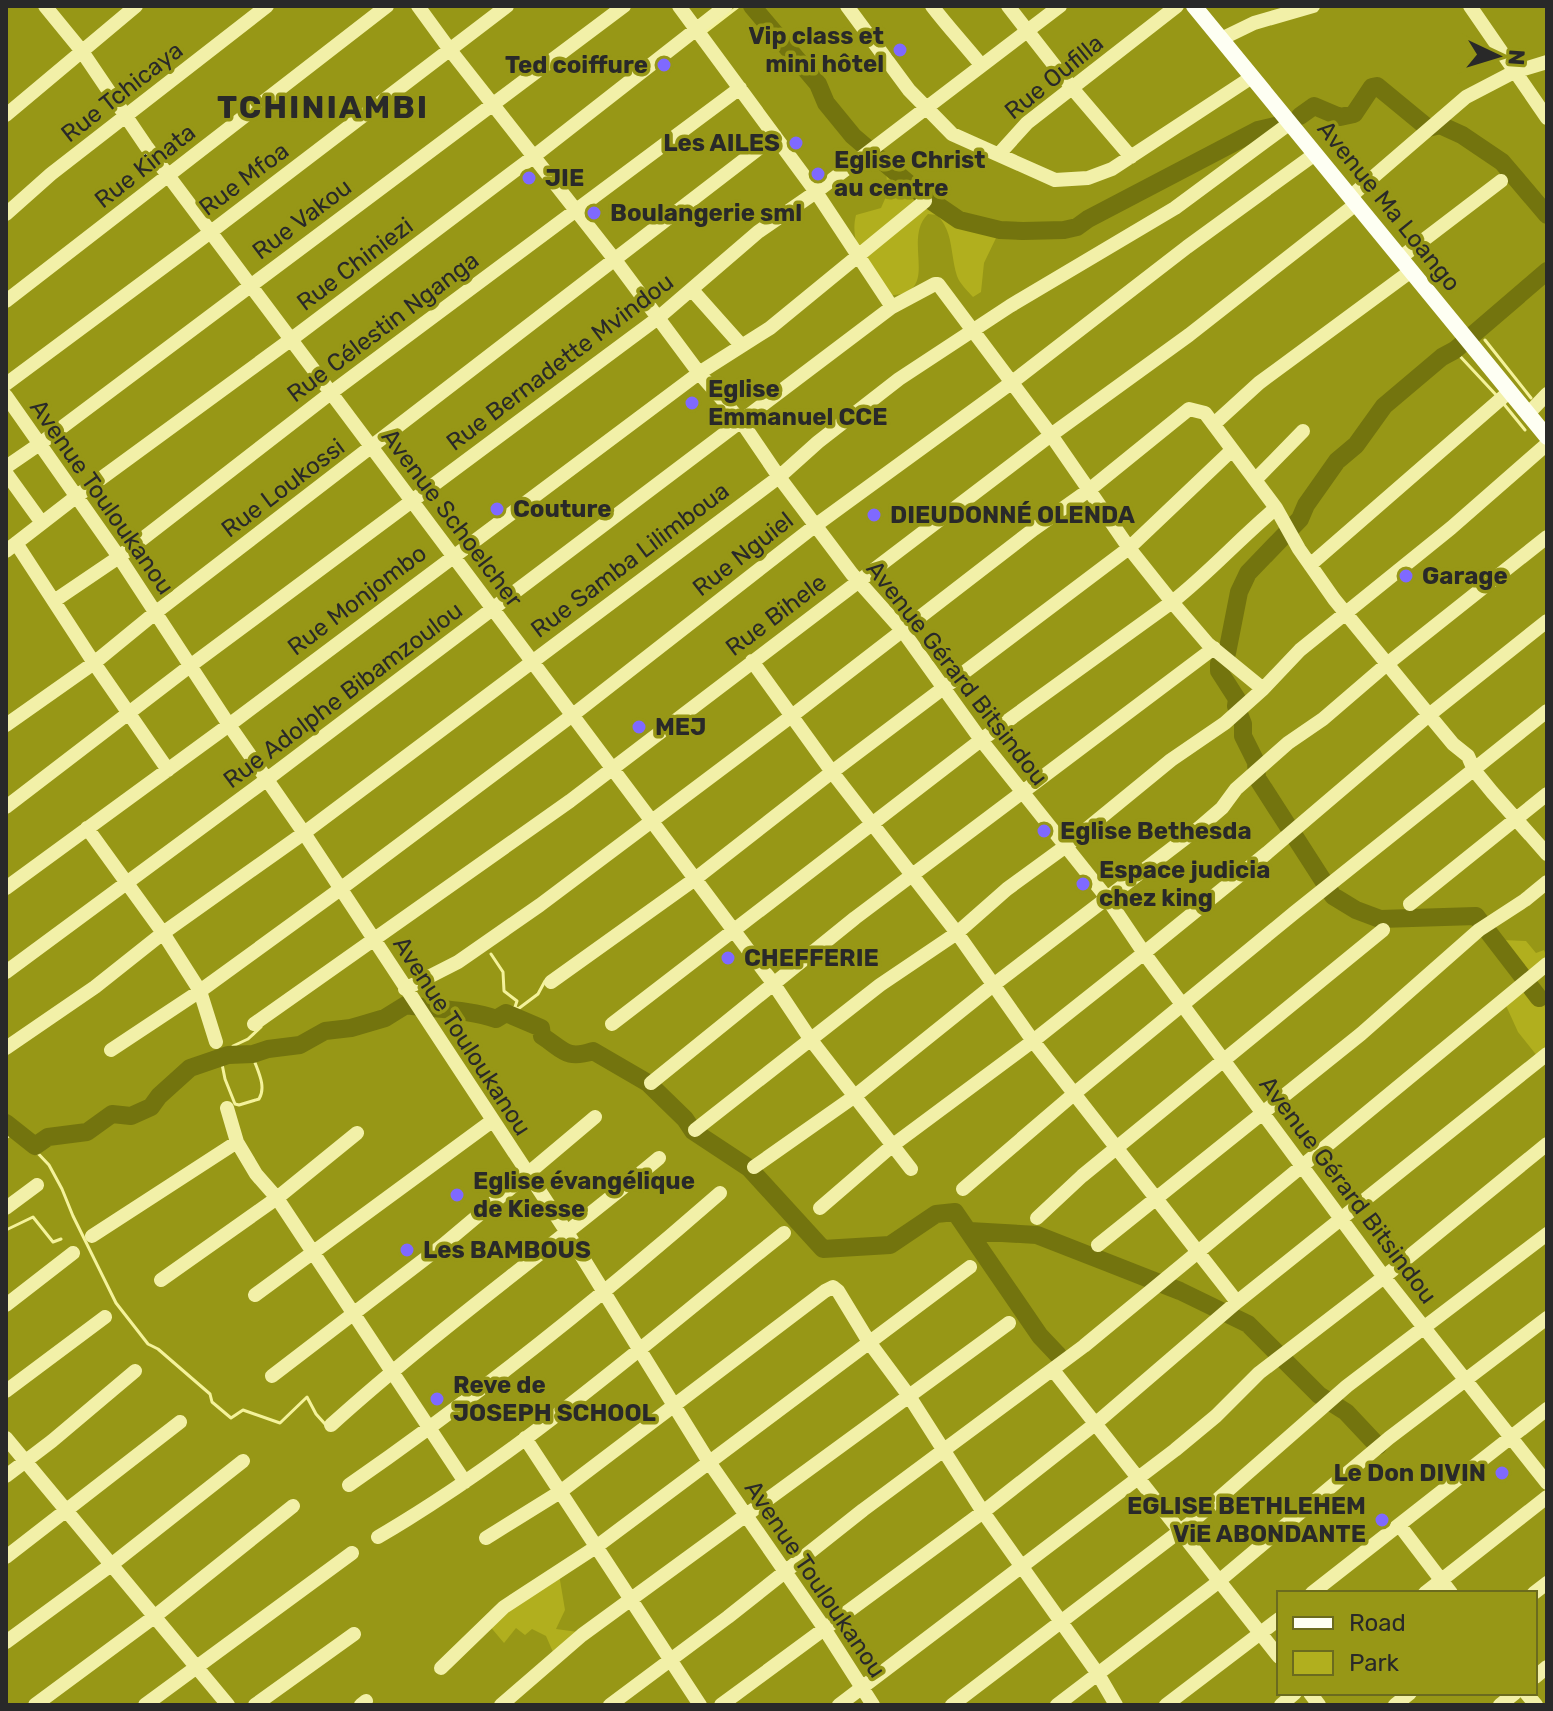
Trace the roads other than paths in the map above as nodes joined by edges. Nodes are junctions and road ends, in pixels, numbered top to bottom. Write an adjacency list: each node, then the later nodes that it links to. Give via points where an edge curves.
1 (45, 6): 22 (street, Avenue Schoelcher)
2 (136, 6): 22 (street)
3 (267, 6): 33 (street, Rue Tchicaya)
4 (387, 6): 41 (street, Rue Kinata)
5 (418, 6): 23 (street, Avenue Gérard Bitsindou)
6 (507, 6): 23 (street, Rue Mfoa)
7 (624, 6): 30 (street, Rue Vakou)
8 (679, 6): 19 (street)
9 (726, 6): 19 (street, Rue Chiniezi)
10 (847, 6): 31 (street)
11 (952, 6): 18 (street)
12 (1008, 6): 20 (street)
13 (1060, 6): 20 (street, Rue Bernadette Mvindou)
14 (1177, 6): 29 (street, Rue Oufilla)
15 (1194, 6): 21 (main road, Avenue Ma Loango)
16 (1313, 6): 21 (street)
17 (1472, 6): 26 (street)
18 (935, 11): 25 (street)
19 (695, 29): 28 (street); 39 (street, Rue Chiniezi)
20 (1027, 32): 25 (street, Rue Bernadette Mvindou); 29 (street)
21 (1221, 39): 27 (main road, Avenue Ma Loango)
22 (81, 50): 32 (street); 33 (street, Avenue Schoelcher)
23 (450, 50): 30 (street, Avenue Gérard Bitsindou); 48 (street, Rue Mfoa)
24 (1547, 62): 26 (street, Rue Bihele)
25 (981, 65): 31 (street, Rue Bernadette Mvindou)
26 (1514, 72): 34 (street); 44 (street, Rue Bihele, via 1466,97)
27 (1252, 77): 35 (main road, Avenue Ma Loango); 40 (street)
28 (740, 88): 36 (street); 46 (street, Rue Célestin Nganga)
29 (1072, 88): 37 (street, Rue Oufilla, via 1027,123); 40 (street)
30 (492, 104): 39 (street, Avenue Gérard Bitsindou); 52 (street, Rue Vakou)
31 (926, 105): 37 (street, via 952,134); 43 (street, Rue Bernadette Mvindou)
32 (6, 115)
33 (126, 117): 41 (street, Avenue Schoelcher); 47 (street, Rue Tchicaya)
34 (1547, 118)
35 (1290, 123): 38 (main road, Avenue Ma Loango); 57 (street, Rue Samba Lilimboua, via 1175,208)
36 (775, 136): 43 (street); 50 (street, Rue Loukossi)
37 (999, 154): 40 (street, via 1055,180 1097,176)
38 (1315, 154): 44 (main road, Avenue Ma Loango); 61 (street, Rue Nguiel)
39 (533, 157): 46 (street, Avenue Gérard Bitsindou); 58 (street, Rue Chiniezi)
40 (1131, 157)
41 (169, 175): 48 (street, Avenue Schoelcher); 54 (street, Rue Kinata)
42 (1501, 181): 51 (street)
43 (816, 192): 49 (street); 53 (street, Rue Bernadette Mvindou, via 758,232)
44 (1353, 200): 51 (main road, Avenue Ma Loango); 71 (street, Rue Bihele, via 1189,335)
45 (925, 201): 49 (street, Rue Monjombo)
46 (575, 210): 50 (street, Avenue Gérard Bitsindou); 64 (street, Rue Célestin Nganga)
47 (6, 214)
48 (212, 231): 52 (street, Avenue Schoelcher); 62 (street, Rue Mfoa)
49 (857, 254): 55 (street); 59 (street, Rue Monjombo, via 770,328)
50 (615, 260): 56 (street, Avenue Gérard Bitsindou); 75 (street, Rue Loukossi)
51 (1406, 264): 63 (main road, Avenue Ma Loango); 69 (street)
52 (251, 285): 58 (street, Avenue Schoelcher); 73 (street, Rue Vakou)
53 (692, 290): 56 (street, Rue Bernadette Mvindou); 59 (street)
54 (6, 301)
55 (892, 307): 57 (street, Rue Adolphe Bibamzoulou, via 938,284); 68 (street, Rue Adolphe Bibamzoulou)
56 (658, 318): 60 (street, Avenue Gérard Bitsindou); 83 (street, Rue Bernadette Mvindou)
57 (974, 329): 61 (street); 79 (street, Rue Samba Lilimboua, via 899,379)
58 (293, 338): 64 (street, Avenue Schoelcher); 82 (street, Rue Chiniezi)
59 (741, 345): 60 (street, Rue Monjombo)
60 (699, 373): 68 (street, Avenue Gérard Bitsindou); 90 (street, Rue Monjombo)
61 (1011, 383): 71 (street); 86 (street, Rue Nguiel)
62 (6, 384)
63 (1510, 391): 67 (main road, Avenue Ma Loango); 92 (street)
64 (332, 392): 75 (street, Avenue Schoelcher); 91 (street, Rue Célestin Nganga)
65 (1547, 394): 67 (street)
66 (6, 396): 73 (street, Avenue Touloukanou)
67 (1528, 414): 72 (main road, Avenue Ma Loango)
68 (741, 421): 79 (street, Avenue Gérard Bitsindou); 96 (street, Rue Adolphe Bibamzoulou)
69 (1214, 424): 76 (street); 81 (street, via 1205,413 1189,409)
70 (1303, 431): 80 (street)
71 (1051, 435): 81 (street); 93 (street, Rue Bihele)
72 (1547, 437)
73 (41, 443): 77 (street, Rue Vakou); 82 (street, Avenue Touloukanou)
74 (1547, 444): 97 (street)
75 (372, 448): 83 (street, Avenue Schoelcher); 98 (street, Rue Loukossi)
76 (1232, 450): 80 (street); 89 (street)
77 (6, 467)
78 (6, 473): 85 (street)
79 (779, 477): 86 (street, Avenue Gérard Bitsindou); 102 (street, Rue Samba Lilimboua)
80 (1256, 479): 84 (street)
81 (1089, 490): 89 (street); 100 (street)
82 (77, 496): 85 (street, Rue Chiniezi); 91 (street, Avenue Touloukanou)
83 (411, 502): 90 (street, Avenue Schoelcher); 106 (street, Rue Bernadette Mvindou)
84 (1276, 508): 92 (street); 95 (street)
85 (42, 523): 88 (street, Rue Chiniezi)
86 (816, 525): 93 (street, Avenue Gérard Bitsindou); 111 (street, Rue Nguiel)
87 (1547, 537): 105 (street)
88 (11, 547): 94 (street)
89 (1129, 548): 95 (street); 107 (street)
90 (452, 556): 96 (street, Avenue Schoelcher); 115 (street, Rue Monjombo)
91 (119, 557): 94 (street, Rue Célestin Nganga); 98 (street, Avenue Touloukanou)
92 (1310, 565): 97 (street)
93 (858, 580): 100 (street, Avenue Gérard Bitsindou); 103 (street, Rue Bihele)
94 (54, 601): 104 (street)
95 (1172, 602): 101 (street); 116 (street)
96 (492, 610): 102 (street, Avenue Schoelcher); 121 (street, Rue Adolphe Bibamzoulou)
97 (1346, 612): 105 (street); 108 (street, via 1287,661)
98 (155, 613): 104 (street, Rue Loukossi); 106 (street, Avenue Touloukanou)
99 (1547, 621): 113 (street)
100 (902, 630): 107 (street, Avenue Gérard Bitsindou); 112 (street)
101 (1214, 648): 108 (street); 122 (street)
102 (532, 661): 111 (street, Avenue Schoelcher); 129 (street, Rue Samba Lilimboua)
103 (752, 661): 112 (street); 117 (street, Rue Bihele)
104 (94, 663): 110 (street); 114 (street, Rue Loukossi)
105 (1387, 664): 113 (street); 138 (street, via 1288,743 1200,827)
106 (190, 666): 110 (street, Rue Bernadette Mvindou); 115 (street, Avenue Touloukanou)
107 (943, 689): 116 (street, Avenue Gérard Bitsindou); 120 (street)
108 (1263, 689): 130 (street)
109 (1547, 711): 119 (street)
110 (130, 714): 118 (street); 124 (street, Rue Bernadette Mvindou)
111 (574, 714): 117 (street, Avenue Schoelcher); 137 (street, Rue Nguiel)
112 (793, 715): 120 (street); 126 (street)
113 (1429, 715): 119 (street, via 1468,756); 145 (street)
114 (6, 725)
115 (229, 725): 118 (street, Rue Monjombo); 121 (street, Avenue Touloukanou)
116 (981, 740): 122 (street, Avenue Gérard Bitsindou); 127 (street)
117 (612, 768): 126 (street, Avenue Schoelcher); 144 (street, Rue Bihele)
118 (168, 770): 128 (street, Rue Monjombo)
119 (1474, 770): 125 (street); 153 (street)
120 (832, 772): 127 (street); 133 (street)
121 (266, 780): 129 (street, Avenue Touloukanou); 135 (street, Rue Adolphe Bibamzoulou)
122 (1023, 792): 130 (street, Avenue Gérard Bitsindou); 132 (street)
123 (1547, 794): 125 (street)
124 (6, 807)
125 (1516, 819): 131 (street); 139 (street)
126 (651, 820): 133 (street, Avenue Schoelcher); 151 (street, via 470,954)
127 (875, 825): 132 (street); 140 (street)
128 (87, 828): 135 (street); 136 (street, Rue Monjombo)
129 (304, 833): 137 (street, Avenue Touloukanou); 142 (street, Rue Samba Lilimboua)
130 (1066, 846): 138 (street, Avenue Gérard Bitsindou); 143 (street)
131 (1547, 854)
132 (912, 875): 143 (street); 149 (street)
133 (695, 879): 140 (street, Avenue Schoelcher); 148 (street)
134 (1547, 882): 167 (street, via 1479,930)
135 (128, 883): 142 (street); 147 (street, Rue Adolphe Bibamzoulou)
136 (6, 888)
137 (339, 890): 144 (street, Avenue Touloukanou); 152 (street, Rue Nguiel)
138 (1107, 898): 145 (street, Avenue Gérard Bitsindou); 150 (street)
139 (1410, 904)
140 (733, 930): 149 (street, Avenue Schoelcher); 155 (street)
141 (1383, 930): 162 (street)
142 (163, 933): 152 (street); 159 (street, Rue Samba Lilimboua)
143 (957, 933): 150 (street); 156 (street)
144 (373, 940): 151 (street, Avenue Touloukanou); 154 (street, Rue Bihele)
145 (1144, 953): 153 (street, Avenue Gérard Bitsindou); 157 (street)
146 (1547, 964): 177 (street)
147 (6, 972)
148 (551, 982)
149 (773, 983): 156 (street, Avenue Schoelcher); 163 (street)
150 (992, 986): 157 (street); 165 (street)
151 (405, 989): 169 (street, Avenue Touloukanou)
152 (200, 991): 158 (street); 160 (street, Rue Nguiel)
153 (1184, 1005): 162 (street, Avenue Gérard Bitsindou); 164 (street)
154 (254, 1024)
155 (612, 1024)
156 (811, 1040): 165 (street, Avenue Schoelcher); 170 (street)
157 (1033, 1041): 164 (street); 174 (street)
158 (216, 1042)
159 (6, 1048)
160 (111, 1050)
161 (1547, 1054): 189 (street)
162 (1224, 1059): 167 (street, Avenue Gérard Bitsindou); 175 (street)
163 (651, 1083)
164 (1075, 1093): 175 (street); 182 (street)
165 (855, 1096): 174 (street, Avenue Schoelcher); 178 (street)
166 (227, 1108): 172 (street)
167 (1263, 1113): 177 (street, Avenue Gérard Bitsindou); 185 (street)
168 (595, 1117): 180 (street)
169 (492, 1121): 180 (street, Avenue Touloukanou); 197 (street)
170 (695, 1130)
171 (357, 1133): 184 (street)
172 (237, 1142): 184 (street); 193 (street)
173 (1547, 1144): 199 (street)
174 (893, 1145): 179 (street, Avenue Schoelcher); 187 (street)
175 (1116, 1148): 185 (street); 188 (street)
176 (659, 1158): 191 (street)
177 (1301, 1165): 189 (street, Avenue Gérard Bitsindou); 195 (street)
178 (754, 1167)
179 (911, 1169)
180 (528, 1176): 191 (street, Avenue Touloukanou); 205 (street)
181 (37, 1185): 186 (street)
182 (963, 1189)
183 (720, 1193): 201 (street)
184 (277, 1198): 197 (street); 200 (street)
185 (1157, 1200): 194 (street); 195 (street)
186 (6, 1208)
187 (820, 1208)
188 (1037, 1218)
189 (1341, 1219): 199 (street, Avenue Gérard Bitsindou); 203 (street)
190 (784, 1233): 211 (street)
191 (568, 1234): 201 (street, Avenue Touloukanou); 212 (street)
192 (1547, 1234): 209 (street)
193 (92, 1236)
194 (1098, 1245)
195 (1196, 1252): 203 (street); 213 (street)
196 (73, 1253): 204 (street)
197 (314, 1253): 202 (street); 205 (street)
198 (970, 1267): 210 (street)
199 (1384, 1277): 209 (street, Avenue Gérard Bitsindou); 233 (street, via 1259,1373)
200 (161, 1280)
201 (604, 1294): 211 (street, Avenue Touloukanou); 224 (street)
202 (255, 1295)
203 (1237, 1302): 222 (street)
204 (6, 1305)
205 (355, 1314): 212 (street); 215 (street)
206 (105, 1317): 217 (street)
207 (1547, 1318): 216 (street)
208 (1009, 1323): 218 (street)
209 (1424, 1329): 216 (street, Avenue Gérard Bitsindou); 244 (street, via 1347,1386)
210 (869, 1342): 218 (street); 219 (street, via 833,1287); 231 (street)
211 (639, 1350): 219 (street, Avenue Touloukanou); 226 (street)
212 (392, 1370): 223 (street); 224 (street)
213 (1053, 1370): 222 (street); 228 (street)
214 (135, 1371): 230 (street)
215 (272, 1376)
216 (1466, 1382): 227 (street, Avenue Gérard Bitsindou); 254 (street, via 1389,1438)
217 (6, 1391)
218 (909, 1396): 228 (street); 242 (street)
219 (673, 1405): 231 (street, Avenue Touloukanou); 237 (street)
220 (1547, 1409): 227 (street)
221 (180, 1422): 240 (street)
222 (1095, 1424): 233 (street); 241 (street)
223 (331, 1425)
224 (431, 1429): 234 (street); 236 (street)
225 (6, 1438): 230 (street)
226 (525, 1438): 234 (street); 237 (street)
227 (1509, 1438): 235 (street, Avenue Gérard Bitsindou); 243 (street)
228 (944, 1452): 241 (street); 252 (street)
229 (243, 1461): 250 (street)
230 (26, 1462): 232 (street); 240 (street)
231 (709, 1462): 242 (street, Avenue Touloukanou); 247 (street)
232 (6, 1476)
233 (1139, 1479): 244 (street); 251 (street)
234 (465, 1482): 245 (street)
235 (1547, 1483)
236 (349, 1485)
237 (560, 1492): 246 (street); 247 (street)
238 (1547, 1497): 253 (street)
239 (293, 1506): 259 (street)
240 (67, 1511): 249 (street); 250 (street)
241 (983, 1512): 251 (street); 262 (street)
242 (746, 1514): 252 (street, Avenue Touloukanou); 258 (street)
243 (1400, 1526): 253 (street); 255 (street)
244 (1179, 1531): 254 (street); 261 (street)
245 (378, 1537)
246 (486, 1538)
247 (596, 1547): 258 (street); 269 (street, via 504,1607)
248 (352, 1553): 268 (street)
249 (6, 1557)
250 (111, 1565): 259 (street); 265 (street)
251 (1023, 1568): 261 (street); 271 (street)
252 (785, 1571): 262 (street, Avenue Touloukanou); 267 (street)
253 (1441, 1580): 256 (street); 257 (street)
254 (1218, 1582): 264 (street); 270 (street)
255 (1315, 1591)
256 (1427, 1591)
257 (1449, 1591)
258 (631, 1600): 267 (street); 276 (street)
259 (154, 1617): 268 (street); 272 (street)
260 (1277, 1621): 264 (street)
261 (1061, 1622): 270 (street); 282 (street)
262 (823, 1627): 271 (street, Avenue Touloukanou); 279 (street)
263 (354, 1634): 275 (street)
264 (1260, 1635): 266 (street); 285 (street)
265 (6, 1642)
266 (1277, 1655)
267 (671, 1661): 277 (street); 278 (street)
268 (196, 1667): 273 (street); 274 (street)
269 (441, 1668)
270 (1098, 1674): 283 (street); 284 (street)
271 (862, 1687): 280 (street); 281 (street, Avenue Touloukanou)
272 (35, 1705)
273 (145, 1705)
274 (228, 1705)
275 (255, 1705)
276 (501, 1705)
277 (610, 1705)
278 (700, 1705)
279 (721, 1705)
280 (839, 1705)
281 (873, 1705)
282 (952, 1705)
283 (1057, 1705)
284 (1116, 1705)
285 (1166, 1705)

